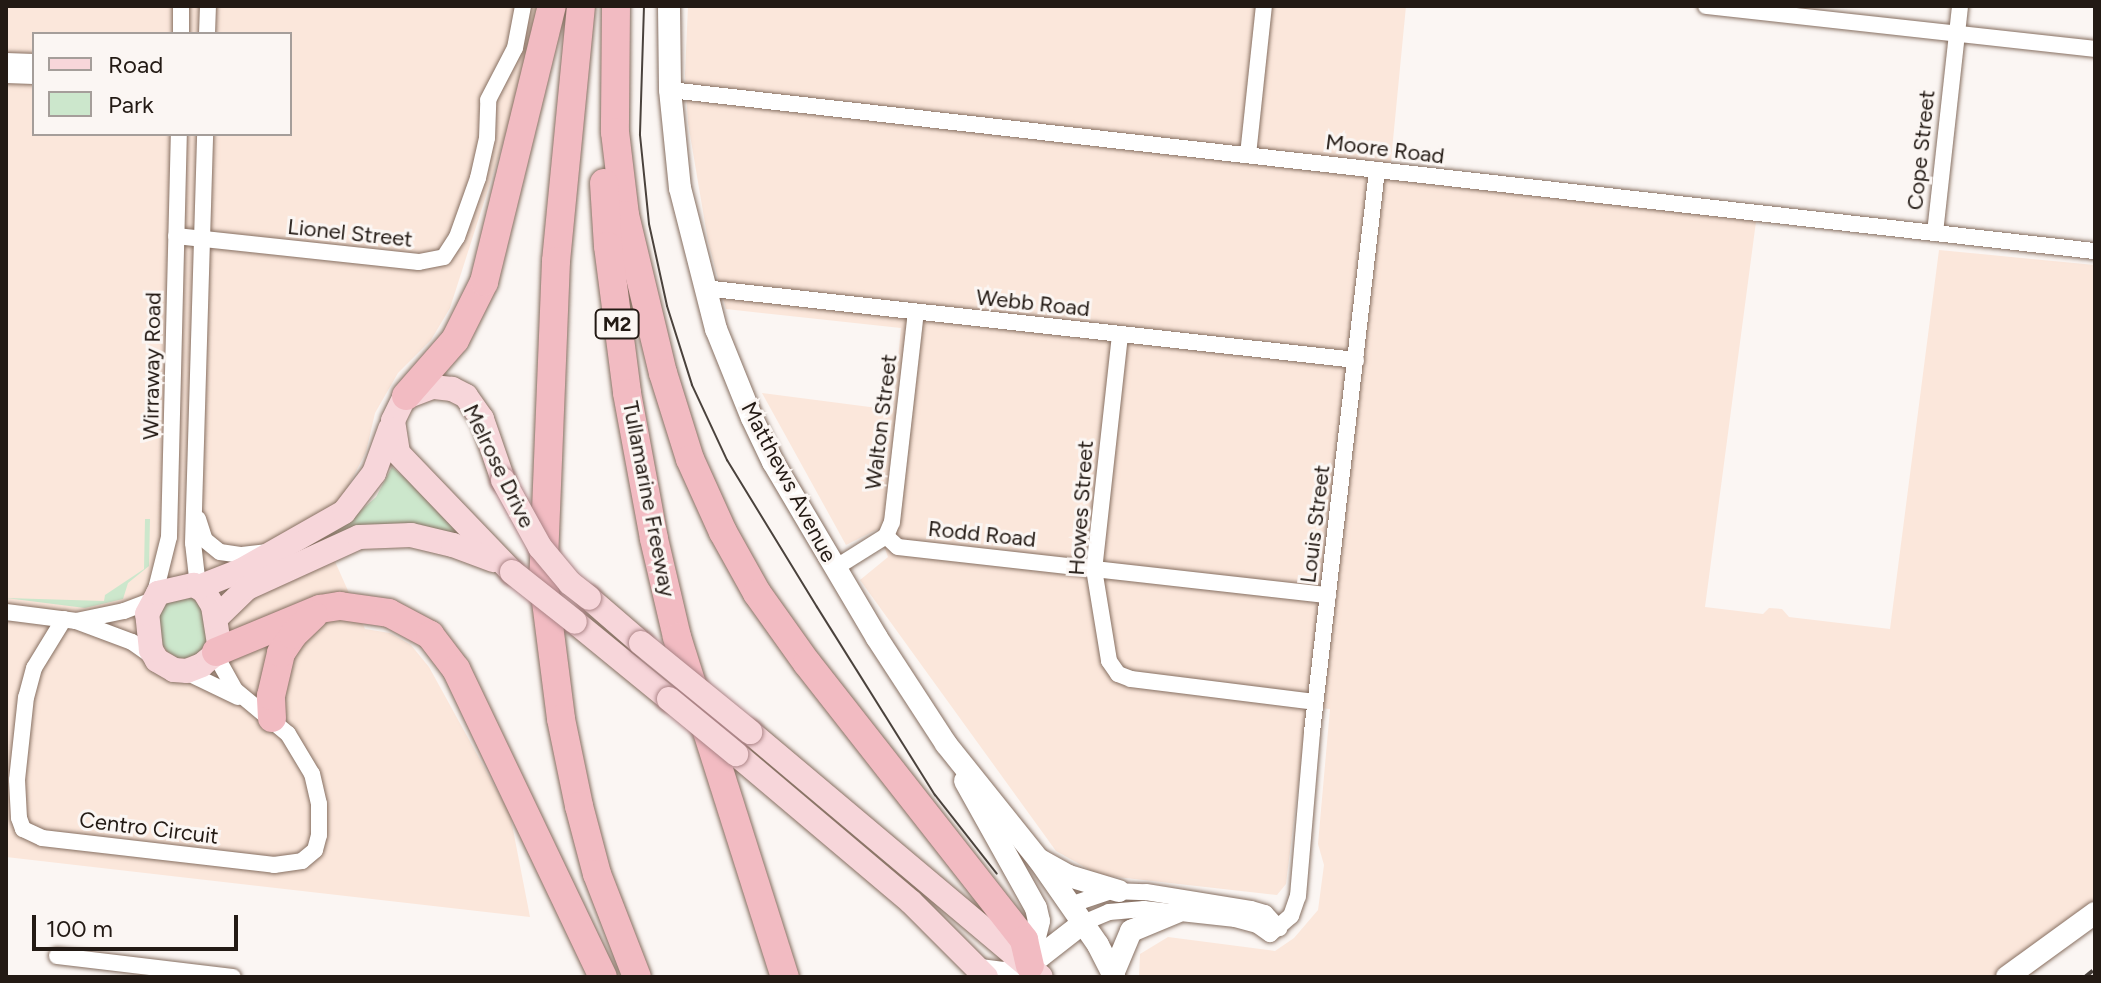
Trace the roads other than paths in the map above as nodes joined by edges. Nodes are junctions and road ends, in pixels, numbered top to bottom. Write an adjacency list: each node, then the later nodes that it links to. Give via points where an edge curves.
1 (181, 6): 11 (street)
2 (208, 6): 12 (street)
3 (523, 6): 26 (street, Lionel Street, via 515,48 488,100 478,178 446,255 428,262)
4 (552, 6): 34 (highway, via 484,282 455,340)
5 (581, 6): 71 (highway, via 556,261 543,578 561,719 579,806 597,874)
6 (613, 6): 63 (highway, via 615,132 625,215 690,459 741,568 778,625 988,893); 72 (highway, Tullamarine Freeway / M2, via 603,168 608,246 640,472 677,637)
7 (669, 6): 19 (main road, Matthews Avenue)
8 (1264, 6): 22 (street)
9 (1706, 6): 13 (street)
10 (1957, 6): 13 (street, Cope Street)
11 (181, 32)
12 (207, 32)
13 (1954, 33): 14 (street); 24 (street, Cope Street)
14 (2095, 49)
15 (6, 61): 16 (street)
16 (32, 62)
17 (6, 75): 18 (street)
18 (32, 76)
19 (670, 90): 22 (street, Moore Road); 28 (main road, Matthews Avenue, via 680,188)
20 (179, 136): 25 (street, Wirraway Road)
21 (205, 136): 26 (street, Wirraway Road)
22 (1248, 155): 23 (street, Moore Road)
23 (1377, 170): 24 (street, Moore Road); 31 (street, Louis Street)
24 (1935, 233): 27 (street, Moore Road)
25 (176, 236): 26 (street, Lionel Street); 32 (street, Wirraway Road)
26 (203, 236): 33 (street, Wirraway Road)
27 (2095, 251)
28 (704, 288): 29 (street, Webb Road); 38 (main road, Matthews Avenue, via 752,418)
29 (916, 312): 30 (street, Webb Road); 36 (street, Walton Street, via 892,522)
30 (1120, 335): 31 (street, Webb Road); 39 (street, Howes Street)
31 (1356, 360): 42 (street, Louis Street)
32 (174, 395): 33 (street); 43 (street, Wirraway Road, via 169,537)
33 (198, 396): 35 (street, Wirraway Road)
34 (400, 405): 37 (main road, via 380,463 355,502 328,524); 40 (main road, Melrose Drive, via 393,440 402,460); 63 (main road, Melrose Drive, bridge, via 432,387 466,396 482,419 503,480 540,547 570,583)
35 (195, 506): 37 (street, Wirraway Road, via 205,540 220,552 242,555); 41 (street, Wirraway Road)
36 (886, 536): 38 (street); 39 (street, Rodd Road, via 898,547)
37 (281, 548): 41 (main road)
38 (835, 568): 53 (main road, Matthews Avenue)
39 (1094, 569): 42 (street, Rodd Road); 51 (street, Howes Street, via 1109,661 1118,674)
40 (512, 572): 46 (main road, via 431,539 359,537 247,588); 64 (main road, Melrose Drive, bridge, via 861,858)
41 (198, 587): 43 (main road, via 172,588); 46 (main road)
42 (1328, 595): 51 (street, Louis Street)
43 (153, 598): 47 (street, via 124,611); 49 (main road, via 146,632)
44 (320, 609): 48 (highway); 52 (highway, via 281,653 271,696); 70 (highway, via 355,606 389,613 415,623 444,650)
45 (6, 612): 47 (street)
46 (217, 617): 48 (main road)
47 (70, 620): 49 (street, via 132,642); 52 (street, Centro Circuit, via 38,660 26,697 17,791 19,822 32,836 274,865 302,861 318,842 318,796 288,734)
48 (215, 653): 50 (main road); 52 (street, Centro Circuit, via 227,679)
49 (157, 660): 50 (main road)
50 (184, 671): 52 (street, Centro Circuit)
51 (1315, 702): 61 (street, Louis Street, via 1294,910)
52 (261, 710)
53 (946, 744): 54 (main road, Matthews Avenue); 60 (main road, Matthews Avenue)
54 (1039, 860): 55 (main road, via 1069,876); 59 (main road, Matthews Avenue)
55 (1119, 891): 59 (street); 61 (street, via 1218,902)
56 (2095, 896): 62 (main road)
57 (1177, 912): 59 (street); 61 (street); 68 (main road, via 1131,931)
58 (2095, 913): 62 (main road)
59 (1076, 914): 60 (main road); 66 (main road); 68 (main road, Matthews Avenue)
60 (1039, 921): 63 (highway); 66 (main road, via 1031,942)
61 (1268, 925)
62 (2071, 927): 73 (main road)
63 (1000, 928): 64 (main road, via 979,948); 66 (highway, via 1026,944)
64 (962, 952): 67 (main road, Melrose Drive)
65 (57, 956): 69 (street)
66 (1035, 973): 67 (main road)
67 (983, 974)
68 (1114, 975)
69 (233, 977)
70 (603, 977)
71 (637, 977)
72 (785, 977)
73 (2007, 977)

